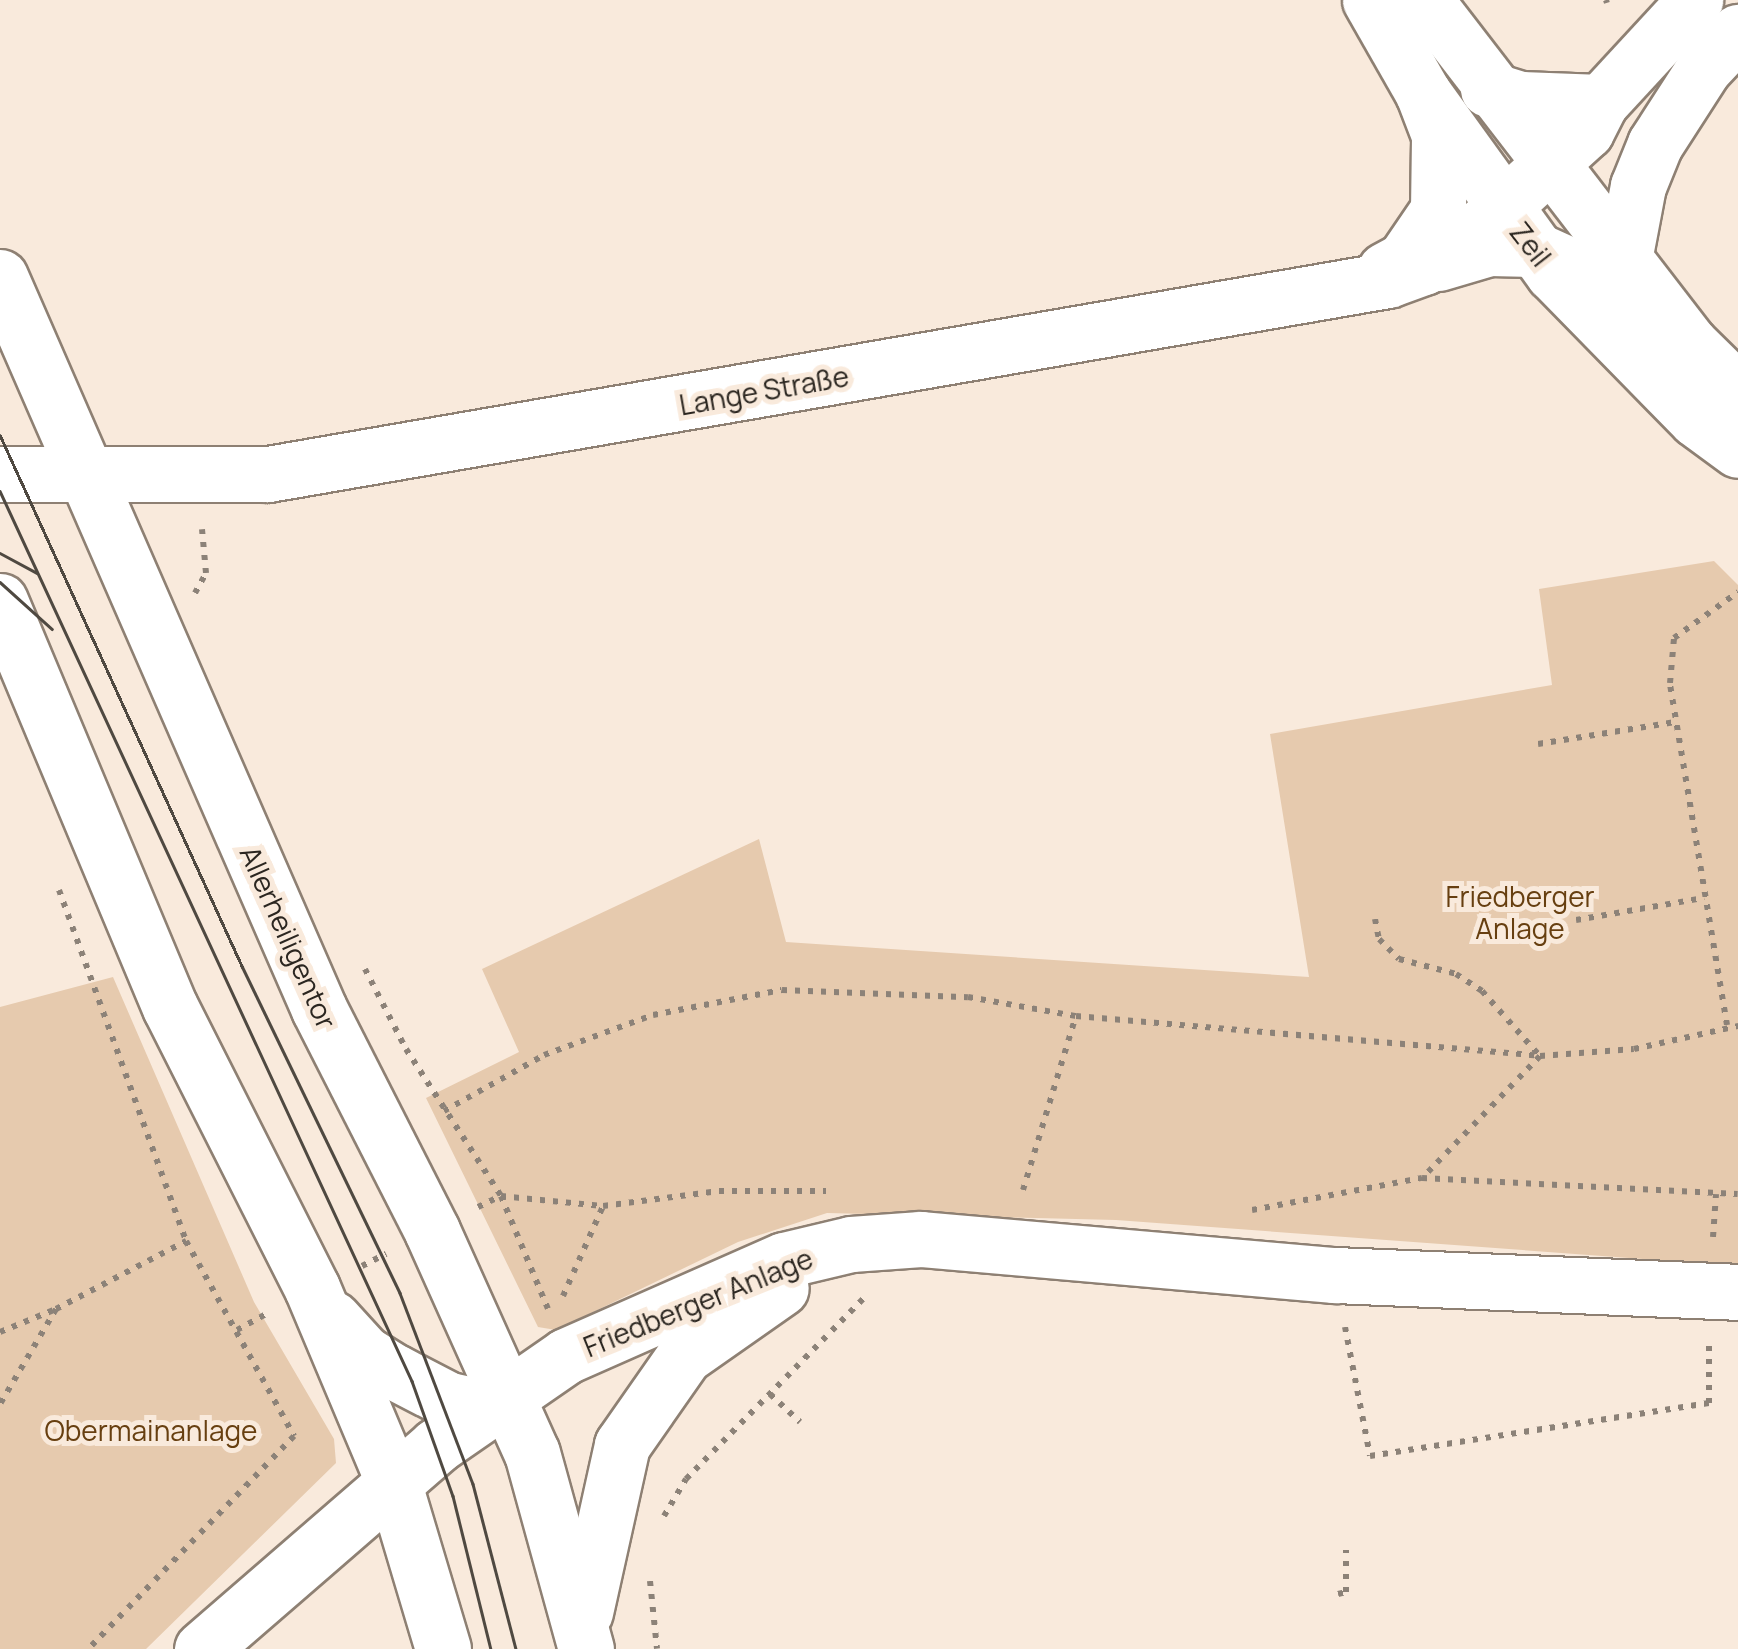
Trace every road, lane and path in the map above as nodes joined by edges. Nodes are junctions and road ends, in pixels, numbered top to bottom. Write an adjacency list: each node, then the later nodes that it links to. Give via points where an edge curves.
1 (1370, 0): 6 (main road, Zeil)
2 (1425, 0): 5 (main road)
3 (1695, 0): 7 (main road, Lange Straße)
4 (1738, 32): 12 (main road, via 1704,68 1655,144 1638,186)
5 (1488, 88): 7 (main road, via 1520,99); 8 (main road)
6 (1424, 93): 9 (main road, Zeil); 14 (main road, via 1439,135 1438,210 1404,260)
7 (1601, 102): 8 (main road, Lange Straße, via 1586,131)
8 (1547, 165): 9 (main road, Lange Straße); 12 (main road)
9 (1501, 206): 10 (main road, Zeil); 11 (main road, Lange Straße)
10 (1534, 249): 11 (main road, via 1489,248); 12 (main road); 15 (main road, Zeil)
11 (1424, 267): 14 (main road, Lange Straße)
12 (1621, 272): 15 (main road); 16 (main road)
13 (0, 277): 19 (main road, Allerheiligentor)
14 (1367, 280): 19 (main road, Lange Straße, via 505,438 268,474)
15 (1627, 348): 17 (main road, Zeil, via 1696,419)
16 (1738, 391)
17 (1738, 450)
18 (0, 474): 19 (main road, Lange Straße)
19 (82, 476): 54 (main road, Allerheiligentor)
20 (200, 511): 21 (path)
21 (206, 573)
22 (1738, 592): 24 (path, via 1674,638)
23 (0, 601): 49 (main road, via 170,1007)
24 (1675, 722): 25 (path); 27 (path)
25 (1538, 744)
26 (55, 875): 45 (path, via 68,927)
27 (1704, 898): 29 (path); 31 (path)
28 (1375, 919): 33 (path, via 1379,939 1399,959 1456,974 1482,991)
29 (1576, 920)
30 (1076, 1016): 33 (path); 36 (path); 41 (path, via 968,997 798,990 653,1014 544,1055 444,1112)
31 (1726, 1025): 32 (path); 33 (path, via 1634,1050)
32 (1738, 1026)
33 (1540, 1056): 34 (path)
34 (1422, 1178): 39 (path); 43 (path)
35 (1003, 1190): 36 (path)
36 (1023, 1190): 38 (path)
37 (845, 1191): 42 (path, via 719,1190)
38 (1042, 1192)
39 (1716, 1194): 40 (path); 50 (path)
40 (1738, 1194)
41 (501, 1196): 42 (path); 42 (path, via 553,1320)
42 (602, 1206)
43 (1245, 1212)
44 (921, 1240): 46 (main road, Friedberger Anlage); 48 (main road, Friedberger Anlage); 53 (path)
45 (186, 1242): 51 (path); 63 (path, via 294,1436)
46 (852, 1244): 54 (main road, Friedberger Anlage, via 784,1260 686,1300 566,1356); 62 (main road, via 698,1345 652,1398 622,1445 606,1496)
47 (390, 1252): 49 (path)
48 (1335, 1276): 50 (main road, Friedberger Anlage); 50 (path, via 1370,1456 1709,1403)
49 (332, 1279): 54 (main road, via 364,1353 449,1400); 57 (main road)
50 (1724, 1292)
51 (56, 1308): 52 (path); 55 (path)
52 (0, 1332)
53 (770, 1394): 56 (path); 58 (path, via 686,1479)
54 (496, 1401): 57 (main road); 62 (main road, Allerheiligentor, via 532,1453)
55 (0, 1404)
56 (800, 1422)
57 (393, 1481): 64 (main road); 65 (main road)
58 (658, 1529)
59 (1346, 1550): 61 (path, via 1346,1592)
60 (648, 1570): 66 (path)
61 (1338, 1594)
62 (584, 1641)
63 (88, 1649)
64 (202, 1649)
65 (444, 1649)
66 (657, 1649)

